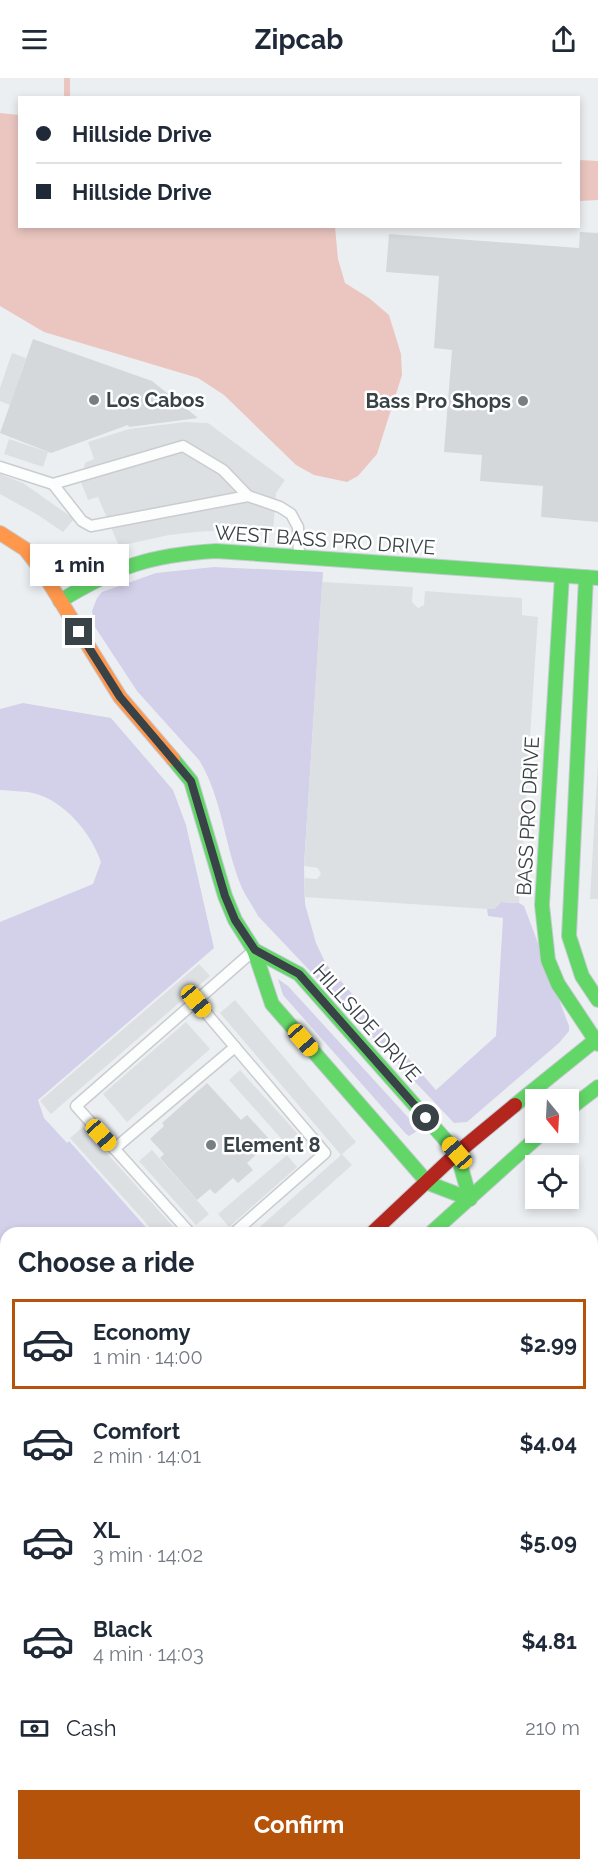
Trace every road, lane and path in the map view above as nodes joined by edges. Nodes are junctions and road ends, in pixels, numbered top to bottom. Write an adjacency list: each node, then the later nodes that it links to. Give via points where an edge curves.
1 (0, 466): 2 (lane)
2 (53, 484): 3 (lane, via 82,521 91,526); 3 (lane, via 183,446 222,470)
3 (248, 496): 5 (lane, via 291,514 298,527)
4 (0, 533): 8 (street, HILLSIDE DRIVE, via 25,549)
5 (299, 556): 6 (street, WEST BASS PRO DRIVE); 8 (street, WEST BASS PRO DRIVE, via 186,551 111,572)
6 (562, 576): 7 (street, WEST BASS PRO DRIVE); 12 (street, BASS PRO DRIVE, via 542,905 548,960 558,984)
7 (592, 578): 10 (street, via 569,936 582,976)
8 (60, 601): 9 (street, HILLSIDE DRIVE, via 120,697 191,781 225,896)
9 (255, 950): 11 (lane); 18 (street, HILLSIDE DRIVE, via 299,974); 19 (street, via 272,1004)
10 (598, 1000)
11 (196, 1001): 13 (lane); 17 (lane, via 76,1106)
12 (597, 1041): 18 (street)
13 (235, 1047): 17 (lane); 22 (lane, via 325,1153)
14 (598, 1087): 15 (street)
15 (579, 1102)
16 (531, 1143): 20 (street)
17 (114, 1149): 21 (lane)
18 (457, 1153): 19 (street); 20 (street, HILLSIDE DRIVE)
19 (428, 1182): 20 (street); 23 (street)
20 (470, 1198): 24 (street)
21 (185, 1227)
22 (241, 1227)
23 (379, 1227)
24 (438, 1227)

